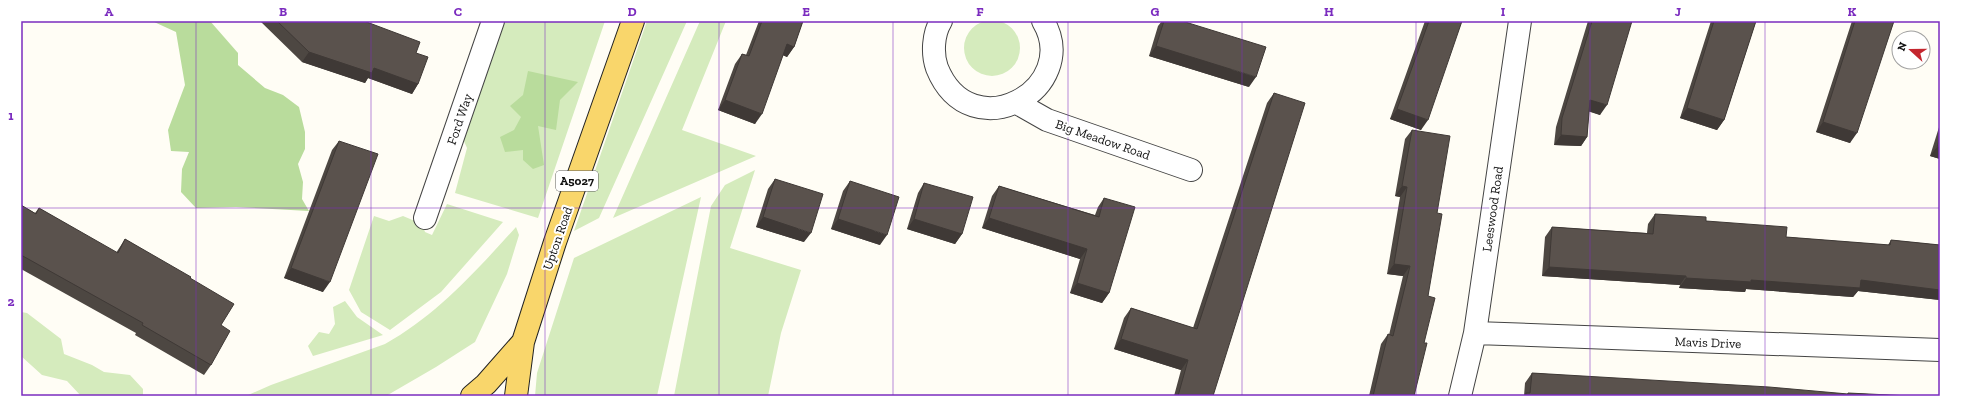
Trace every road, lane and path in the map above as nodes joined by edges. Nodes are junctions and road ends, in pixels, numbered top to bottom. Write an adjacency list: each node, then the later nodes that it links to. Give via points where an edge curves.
1 (633, 21): 10 (main road, Upton Road / A5027, via 552,249)
2 (941, 21): 6 (street, via 934,42 935,62 942,80 951,92 975,106 989,108)
3 (1043, 21): 6 (street, via 1051,45 1049,63 1043,79 1032,93)
4 (1520, 21): 9 (street, Leeswood Road)
5 (489, 22): 8 (street, Ford Way)
6 (1017, 103): 7 (street, Big Meadow Road, via 1047,120)
7 (1191, 170)
8 (425, 218)
9 (1475, 333): 11 (street, Mavis Drive); 14 (street, Leeswood Road)
10 (523, 342): 12 (main road, Upton Road / A5027); 13 (main road, Upton Road / A5027)
11 (1940, 350)
12 (472, 396)
13 (516, 396)
14 (1460, 396)

